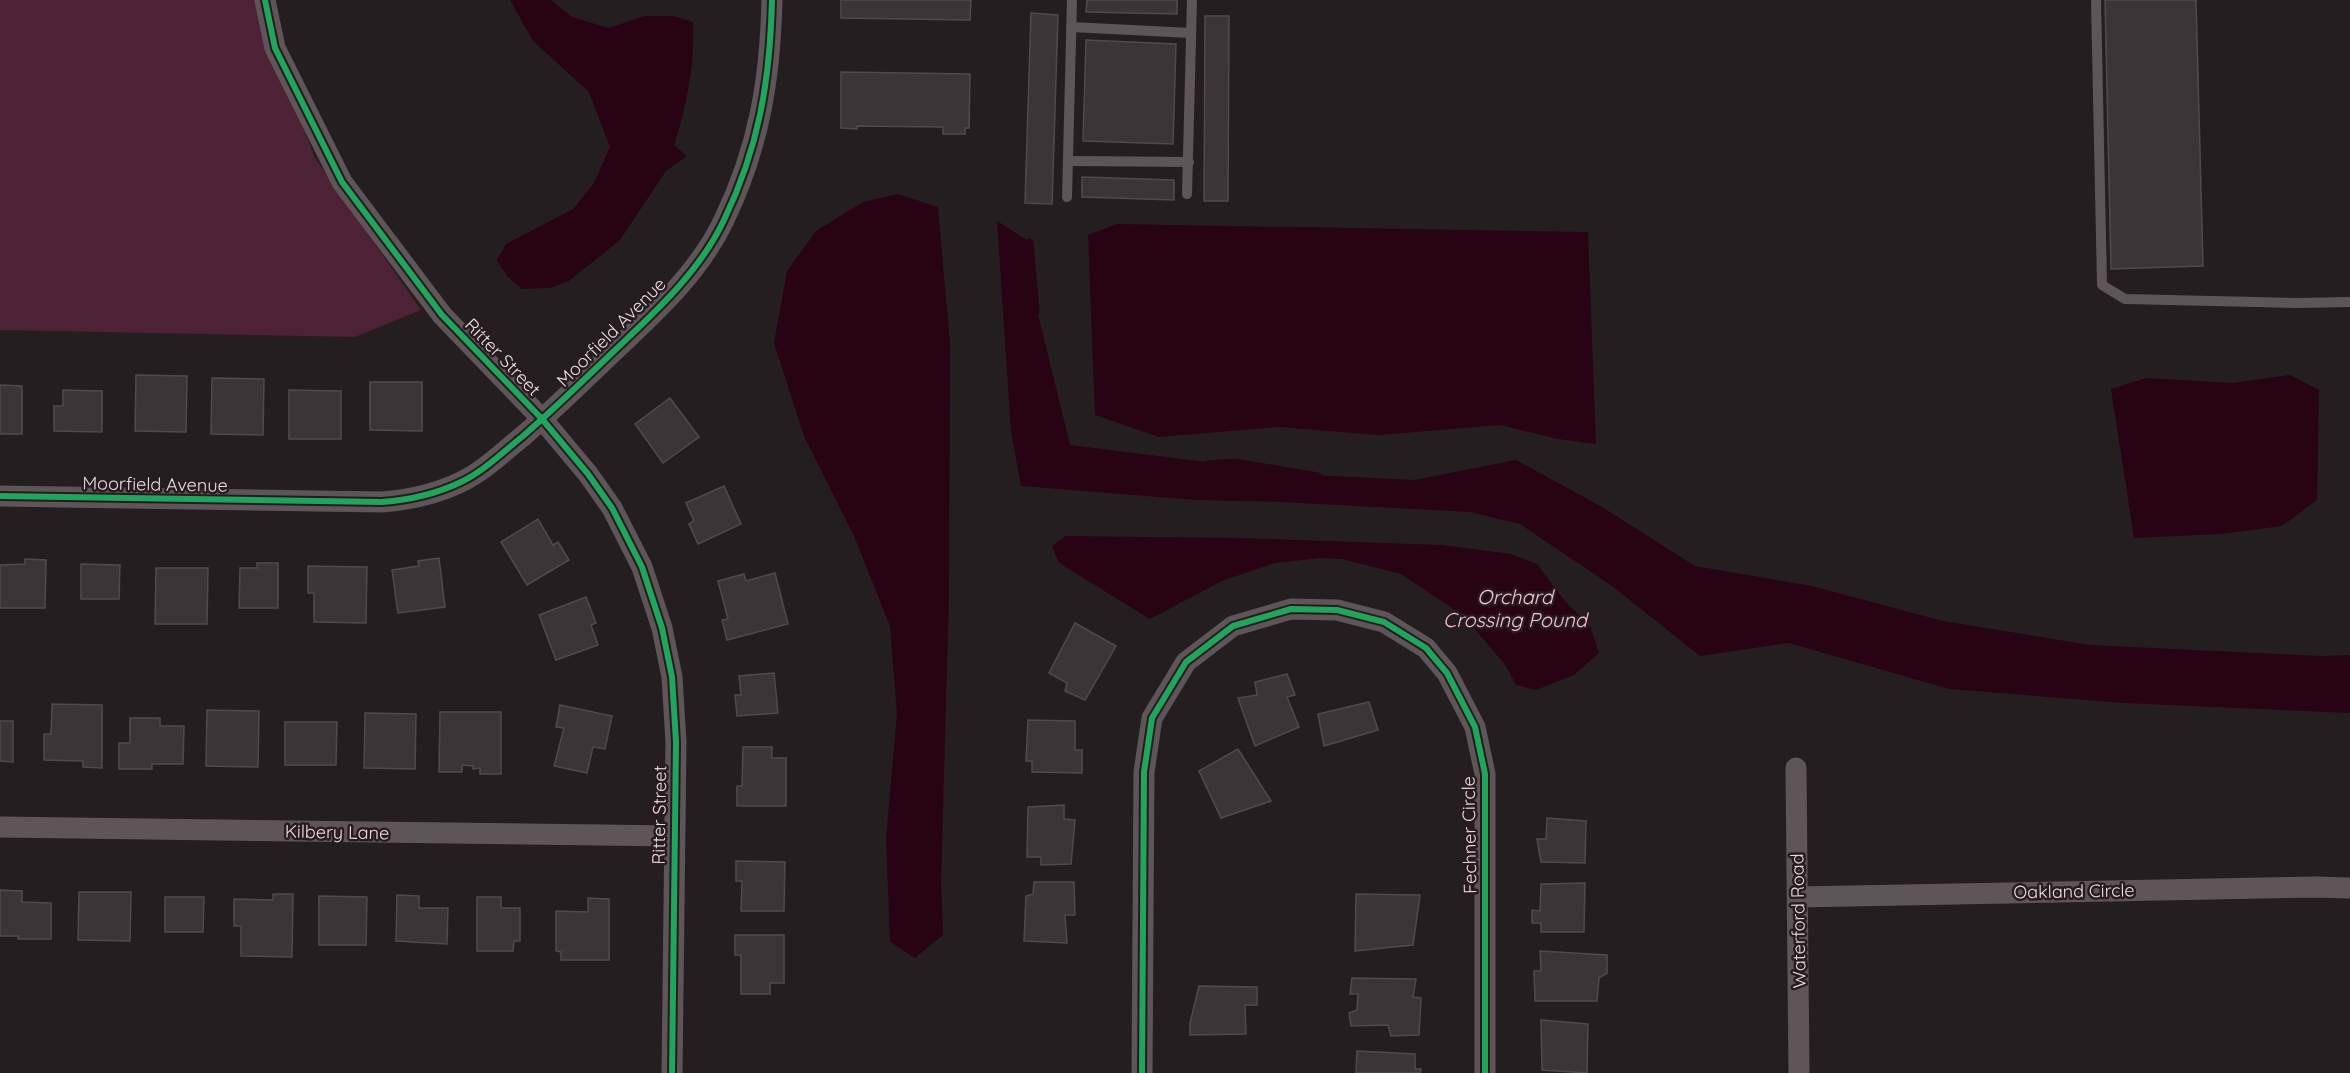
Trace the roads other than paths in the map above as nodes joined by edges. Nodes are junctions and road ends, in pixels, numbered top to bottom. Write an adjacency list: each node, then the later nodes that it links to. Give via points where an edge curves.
1 (265, 0): 13 (street, Ritter Street, via 275,48 342,182 442,315)
2 (772, 0): 13 (street, Moorfield Avenue, via 770,66 755,140 723,222 684,281 660,308)
3 (1072, 0): 6 (lane)
4 (1192, 0): 7 (lane)
5 (2096, 0): 12 (lane, via 2102,285 2125,299)
6 (1071, 27): 7 (lane); 8 (lane)
7 (1191, 33): 9 (lane)
8 (1068, 161): 9 (lane); 11 (lane)
9 (1189, 162): 10 (lane)
10 (1187, 194)
11 (1067, 197)
12 (2350, 302)
13 (542, 419): 14 (street, Moorfield Avenue, via 462,482 397,501); 17 (street, Ritter Street, via 612,508 651,591 672,677 676,742)
14 (0, 496)
15 (1796, 768): 19 (street, Waterford Road)
16 (0, 827): 17 (street, Kilbery Lane)
17 (674, 836): 20 (street, Ritter Street)
18 (2350, 888): 19 (street, Oakland Circle)
19 (1798, 897): 23 (street, Waterford Road)
20 (672, 1073)
21 (1142, 1073): 22 (street, Fechner Circle, via 1144,772 1152,718 1186,662 1233,626 1291,609 1337,610 1384,622 1426,648 1447,673 1475,728 1485,774)
22 (1485, 1073)
23 (1799, 1073)

